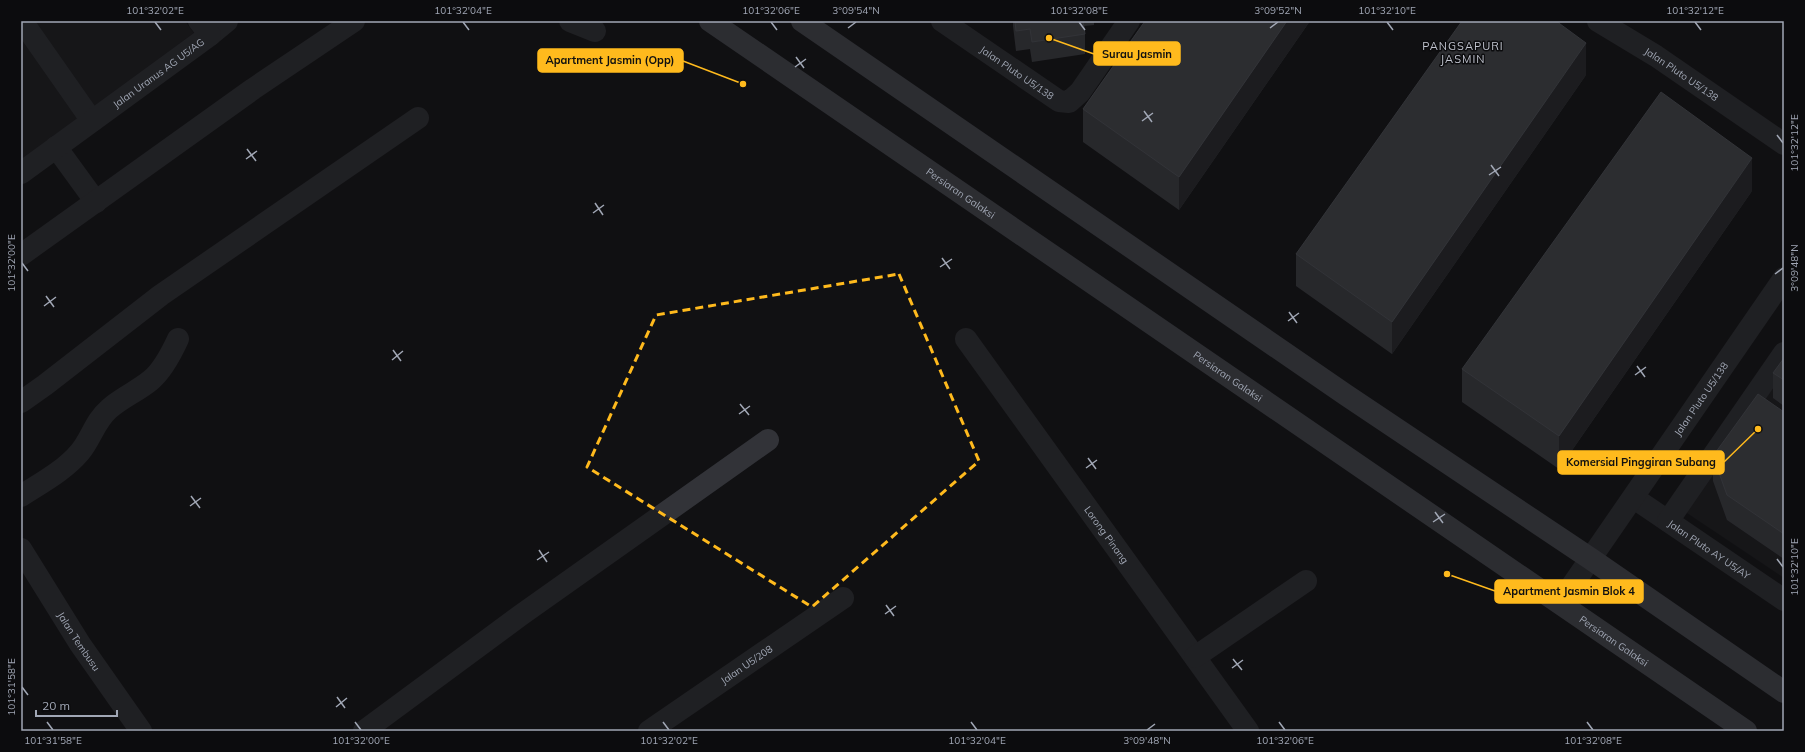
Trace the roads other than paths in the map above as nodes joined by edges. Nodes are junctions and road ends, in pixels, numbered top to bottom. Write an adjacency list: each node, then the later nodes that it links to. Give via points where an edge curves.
1 (22, 21): 13 (street)
2 (227, 21): 10 (street, Jalan Uranus AG U5/AG)
3 (354, 21): 17 (street)
4 (570, 21): 11 (street)
5 (710, 21): 35 (main road, Persiaran Galaksi)
6 (802, 21): 31 (main road, via 1332,386)
7 (942, 21): 8 (street, Jalan Pluto U5/138, via 1059,101 1069,102 1080,92)
8 (1129, 21)
9 (1598, 21): 14 (street, Jalan Pluto U5/138, via 1656,56)
10 (204, 28): 13 (street, Jalan Uranus AG U5/AG)
11 (595, 31)
12 (418, 118): 24 (street, via 161,295)
13 (92, 121): 15 (street, Jalan Uranus AG U5/AG)
14 (1784, 144)
15 (56, 148): 16 (street, Jalan Uranus AG U5/AG); 17 (street)
16 (21, 173)
17 (96, 202): 18 (street)
18 (21, 255)
19 (1784, 278): 28 (street, Jalan Pluto U5/138)
20 (178, 339): 27 (street, via 172,352 152,379 108,409 97,422 80,452 68,465)
21 (966, 339): 36 (street, Lorong Pinang)
22 (1784, 353): 23 (street)
23 (1754, 397): 25 (street); 29 (street)
24 (21, 402)
25 (1772, 410)
26 (768, 440): 39 (street)
27 (21, 496)
28 (1634, 498): 29 (street, Jalan Pluto AY U5/AY); 31 (street, Jalan Pluto U5/138)
29 (1668, 521): 34 (street, Jalan Pluto AY U5/AY)
30 (21, 549): 38 (street, Jalan Tembusu, via 80,644)
31 (1591, 559): 35 (street, Jalan Pluto U5/138); 37 (main road)
32 (1306, 581): 36 (street)
33 (843, 598): 40 (street, Jalan U5/208)
34 (1784, 600)
35 (1560, 603): 42 (main road, Persiaran Galaksi)
36 (1195, 657): 41 (street, Lorong Pinang)
37 (1784, 692)
38 (138, 730)
39 (364, 731)
40 (649, 731)
41 (1248, 731)
42 (1746, 731)

